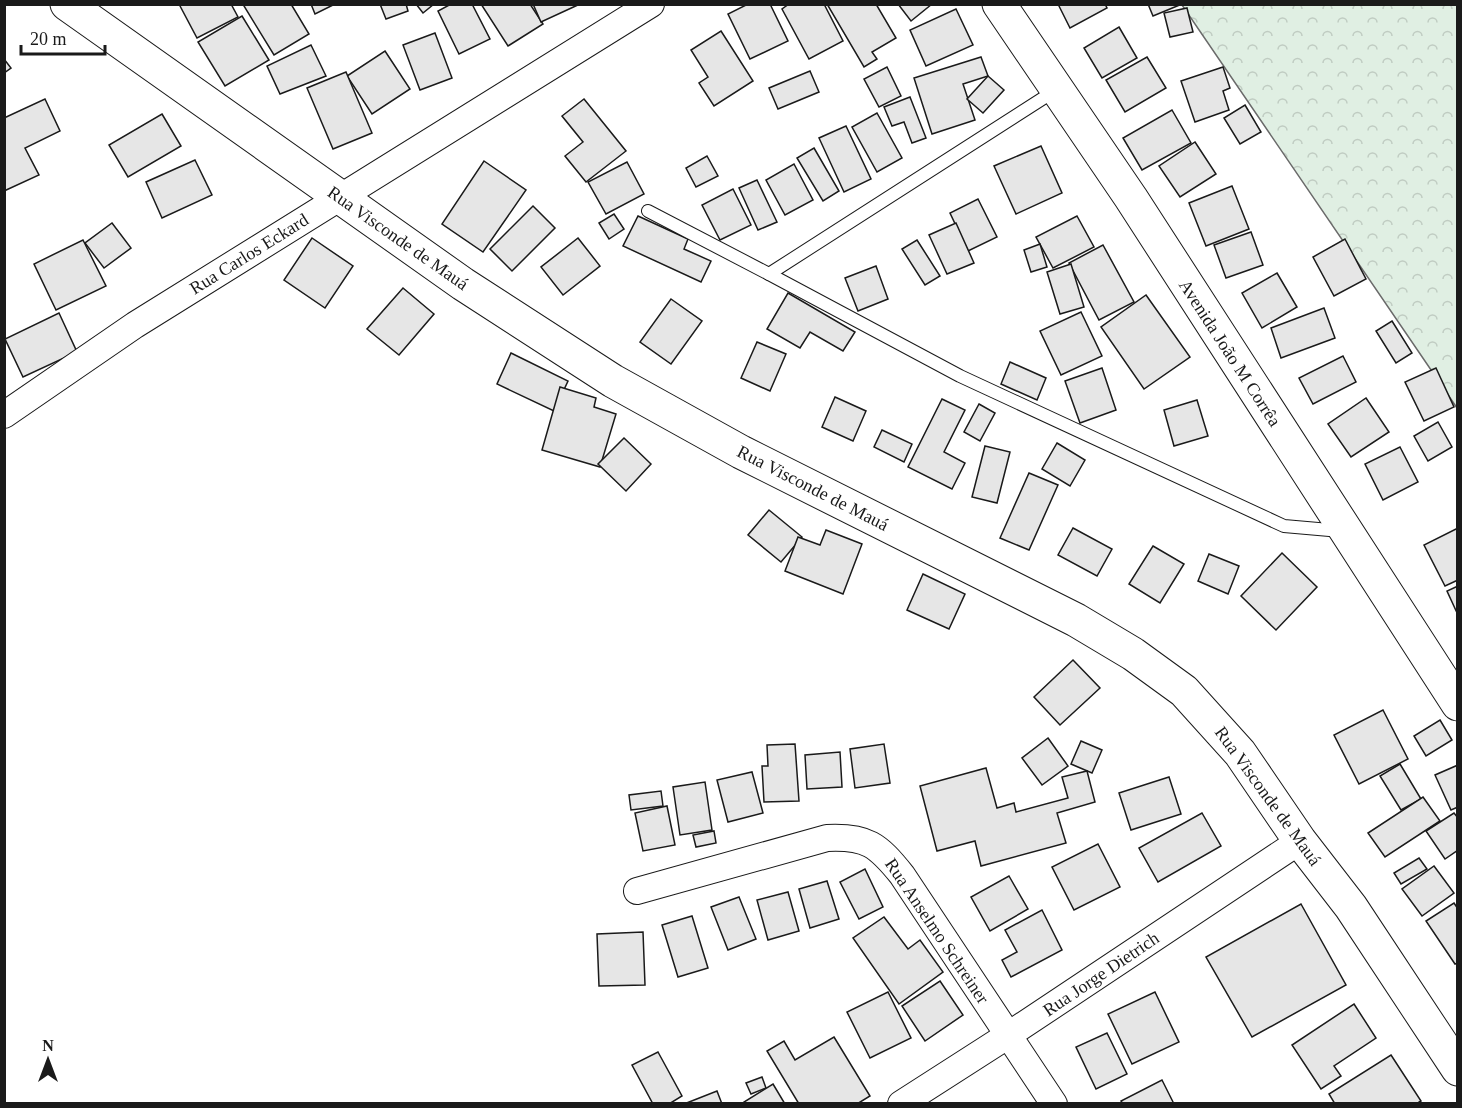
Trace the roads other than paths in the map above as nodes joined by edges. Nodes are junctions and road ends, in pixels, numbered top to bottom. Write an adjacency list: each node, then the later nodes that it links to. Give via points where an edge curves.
1 (67, 4): 5 (main road, Rua Visconde de Mauá)
2 (651, 4): 5 (street, Rua Carlos Eckard)
3 (999, 4): 4 (main road, Avenida João M Corrêa)
4 (1057, 89): 7 (lane); 9 (main road, Avenida João M Corrêa)
5 (340, 198): 8 (street, Rua Carlos Eckard, via 135,325); 11 (main road, Rua Visconde de Mauá, via 613,381 741,452 1076,620 1133,654 1184,691 1216,724)
6 (648, 211): 7 (lane)
7 (769, 274): 9 (lane, via 960,376 1284,526)
8 (4, 415)
9 (1346, 531): 10 (main road, Avenida João M Corrêa)
10 (1458, 704)
11 (1300, 841): 13 (street, Rua Jorge Dietrich); 14 (main road, Rua Visconde de Mauá, via 1351,907)
12 (637, 891): 13 (street, Rua Anselmo Schreiner, via 827,838 850,837 867,842 882,851 902,875)
13 (1007, 1036): 15 (street, Rua Jorge Dietrich); 16 (street, Rua Anselmo Schreiner)
14 (1458, 1069)
15 (901, 1104)
16 (1054, 1104)

